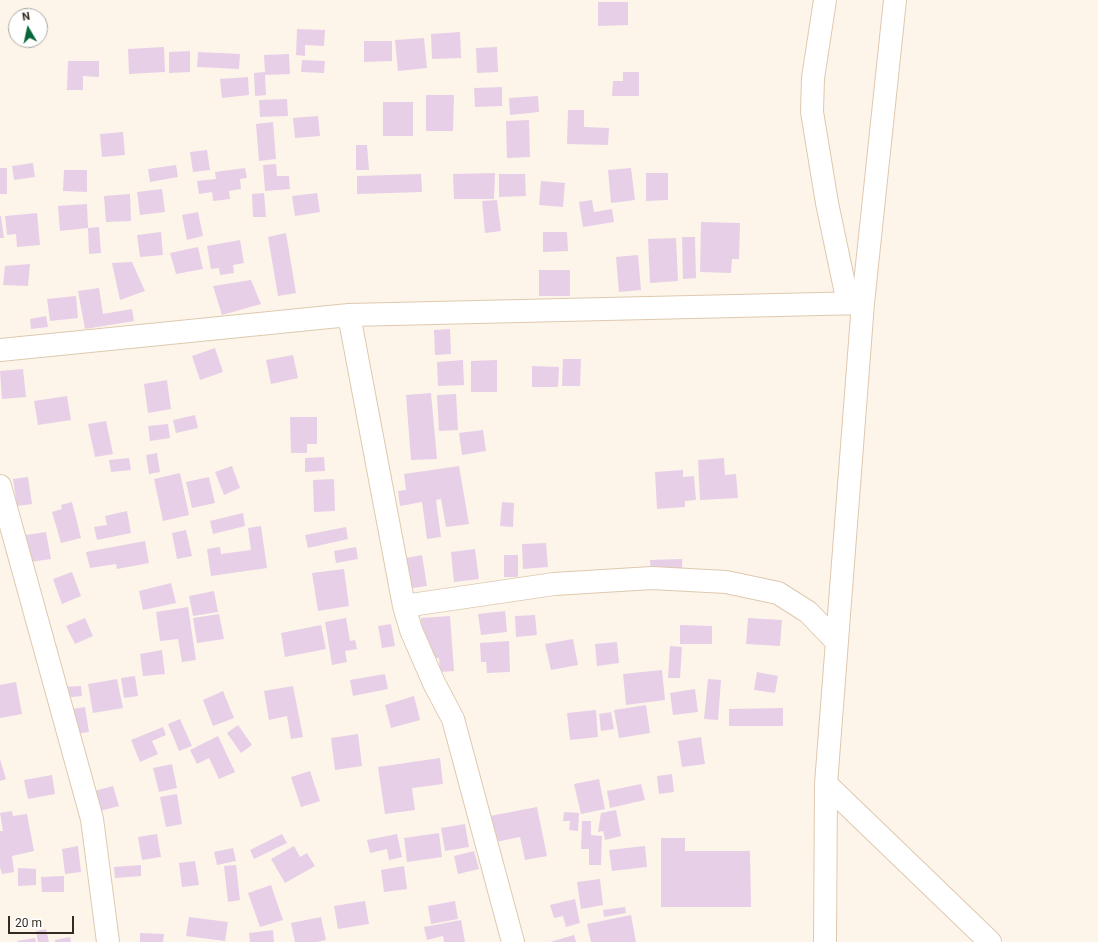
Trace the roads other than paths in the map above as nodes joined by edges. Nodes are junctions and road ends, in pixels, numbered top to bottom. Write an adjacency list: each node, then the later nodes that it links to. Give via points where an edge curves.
1 (825, 0): 3 (street, via 813,78 812,112 827,203)
2 (895, 0): 3 (street)
3 (855, 303): 4 (street); 8 (street)
4 (350, 314): 5 (street); 7 (street)
5 (0, 350)
6 (0, 486): 10 (street, via 92,818)
7 (404, 606): 8 (street, via 554,584 652,578 726,582 778,593 808,612); 11 (street, via 411,630 453,719)
8 (837, 642): 9 (street)
9 (826, 784): 12 (street); 13 (street)
10 (108, 942)
11 (513, 942)
12 (825, 942)
13 (990, 942)

